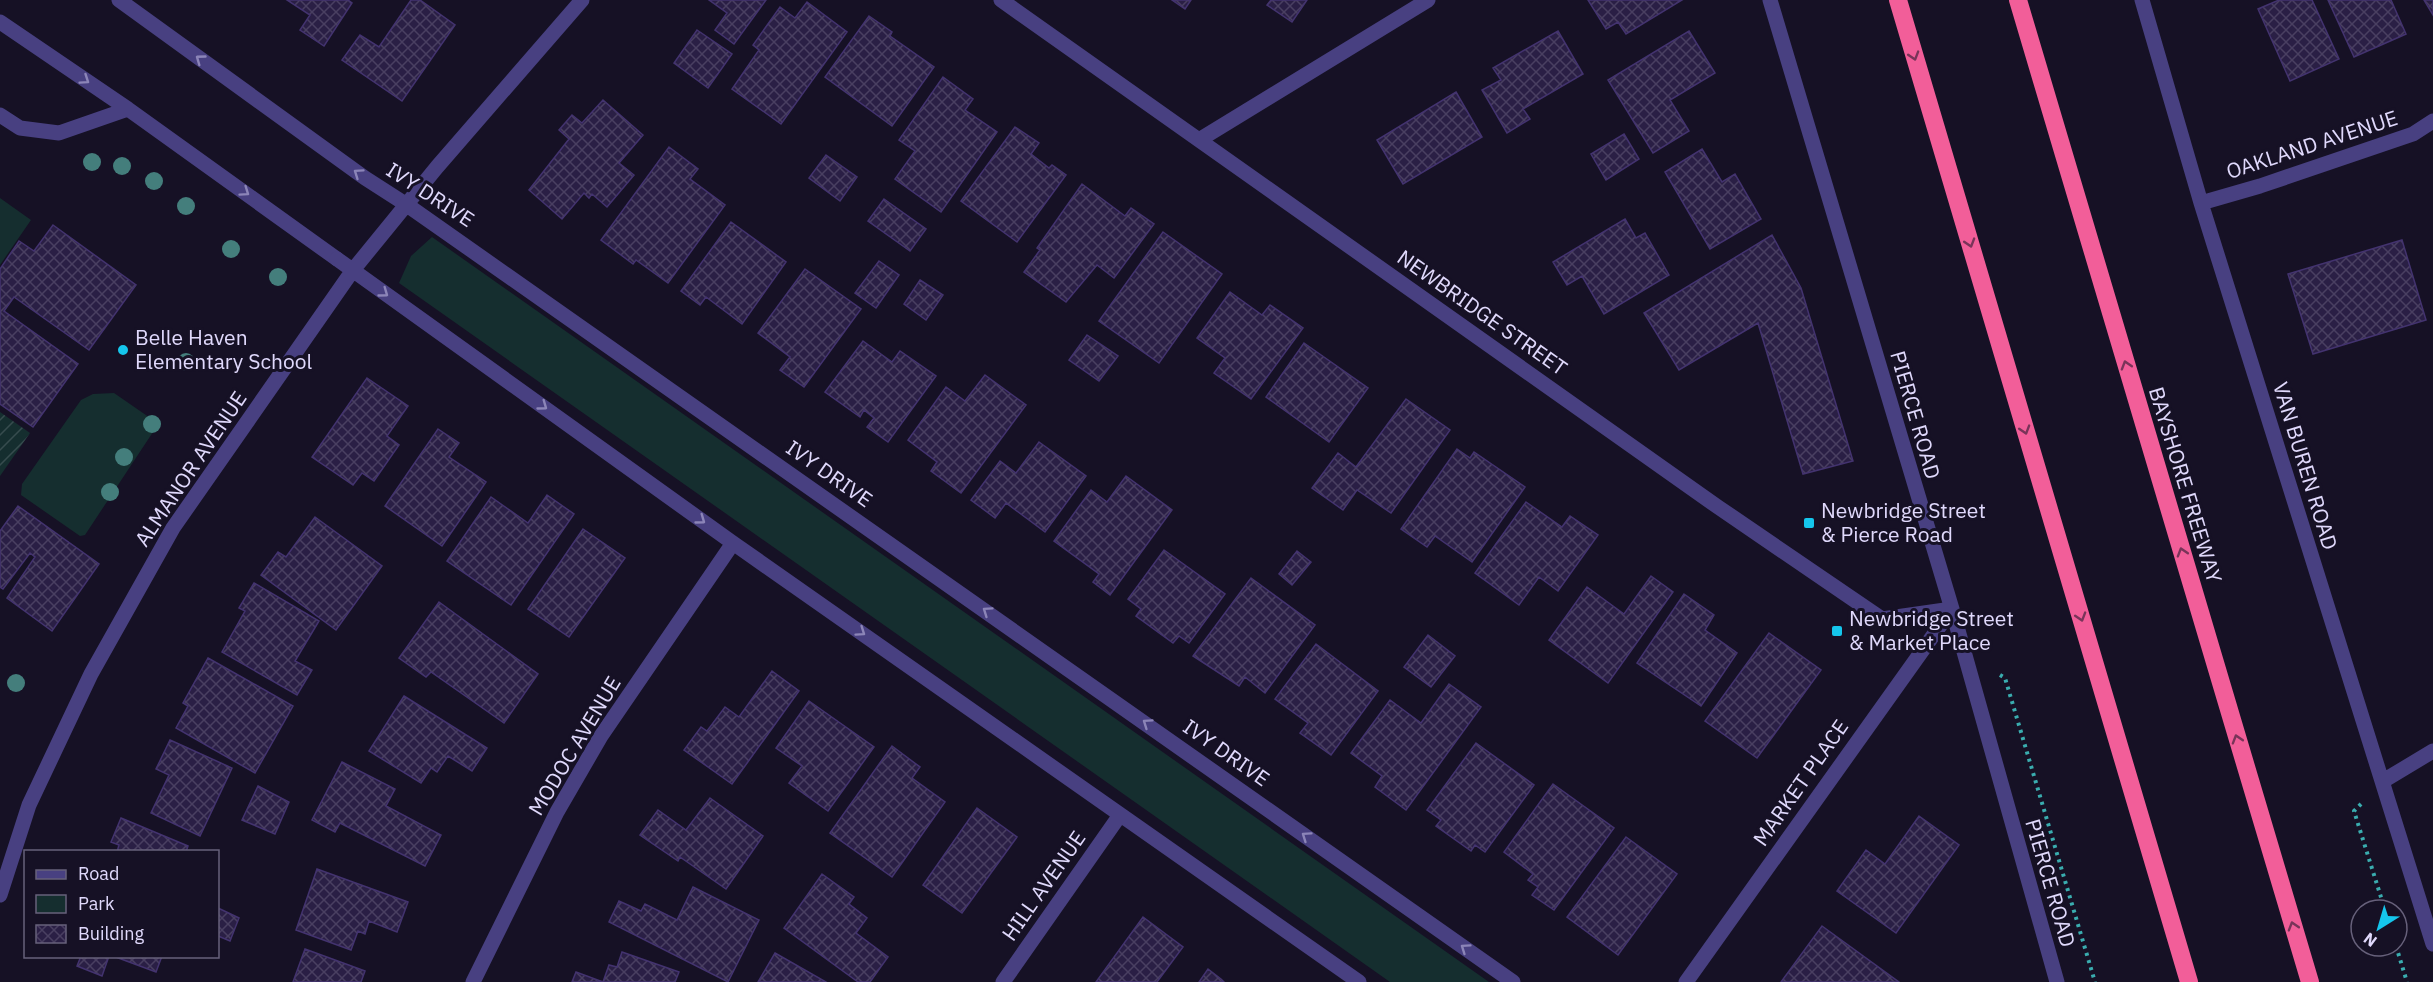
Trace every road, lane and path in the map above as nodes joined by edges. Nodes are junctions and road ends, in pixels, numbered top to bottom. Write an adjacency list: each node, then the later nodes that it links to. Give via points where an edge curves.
1 (120, 0): 15 (street, IVY DRIVE, one-way to 1)
2 (582, 0): 15 (street, ALMANOR AVENUE)
3 (1000, 0): 13 (street, NEWBRIDGE STREET)
4 (1428, 0): 13 (street)
5 (1770, 0): 18 (street, PIERCE ROAD)
6 (1898, 0): 35 (highway, one-way to 35)
7 (2018, 0): 36 (highway, BAYSHORE FREEWAY, one-way to 7)
8 (2142, 0): 14 (street, VAN BUREN ROAD)
9 (0, 22): 10 (street, one-way to 10)
10 (128, 109): 11 (street, via 58,134 20,129); 16 (street, one-way to 16)
11 (0, 115)
12 (2433, 122): 14 (street, OAKLAND AVENUE, via 2413,134)
13 (1199, 140): 18 (street, NEWBRIDGE STREET, via 1882,619)
14 (2201, 203): 21 (street, VAN BUREN ROAD)
15 (407, 205): 16 (street, ALMANOR AVENUE); 32 (street, IVY DRIVE, one-way to 15)
16 (353, 270): 17 (street, one-way to 17); 24 (street, ALMANOR AVENUE, via 163,545 91,675 29,805)
17 (733, 543): 23 (street, one-way to 23); 29 (street, MODOC AVENUE, via 595,746 557,812)
18 (1952, 609): 28 (street, PIERCE ROAD); 33 (street, MARKET PLACE)
19 (2006, 678): 34 (path)
20 (2433, 751): 21 (street)
21 (2383, 781): 26 (street, VAN BUREN ROAD)
22 (2354, 811): 25 (path)
23 (1120, 815): 30 (street, HILL AVENUE); 31 (street)
24 (0, 895)
25 (2381, 898)
26 (2433, 944)
27 (2399, 958): 37 (path)
28 (2054, 981)
29 (473, 982)
30 (1003, 982)
31 (1359, 982)
32 (1513, 982)
33 (1686, 982)
34 (2095, 982)
35 (2189, 982)
36 (2310, 982)
37 (2406, 982)

